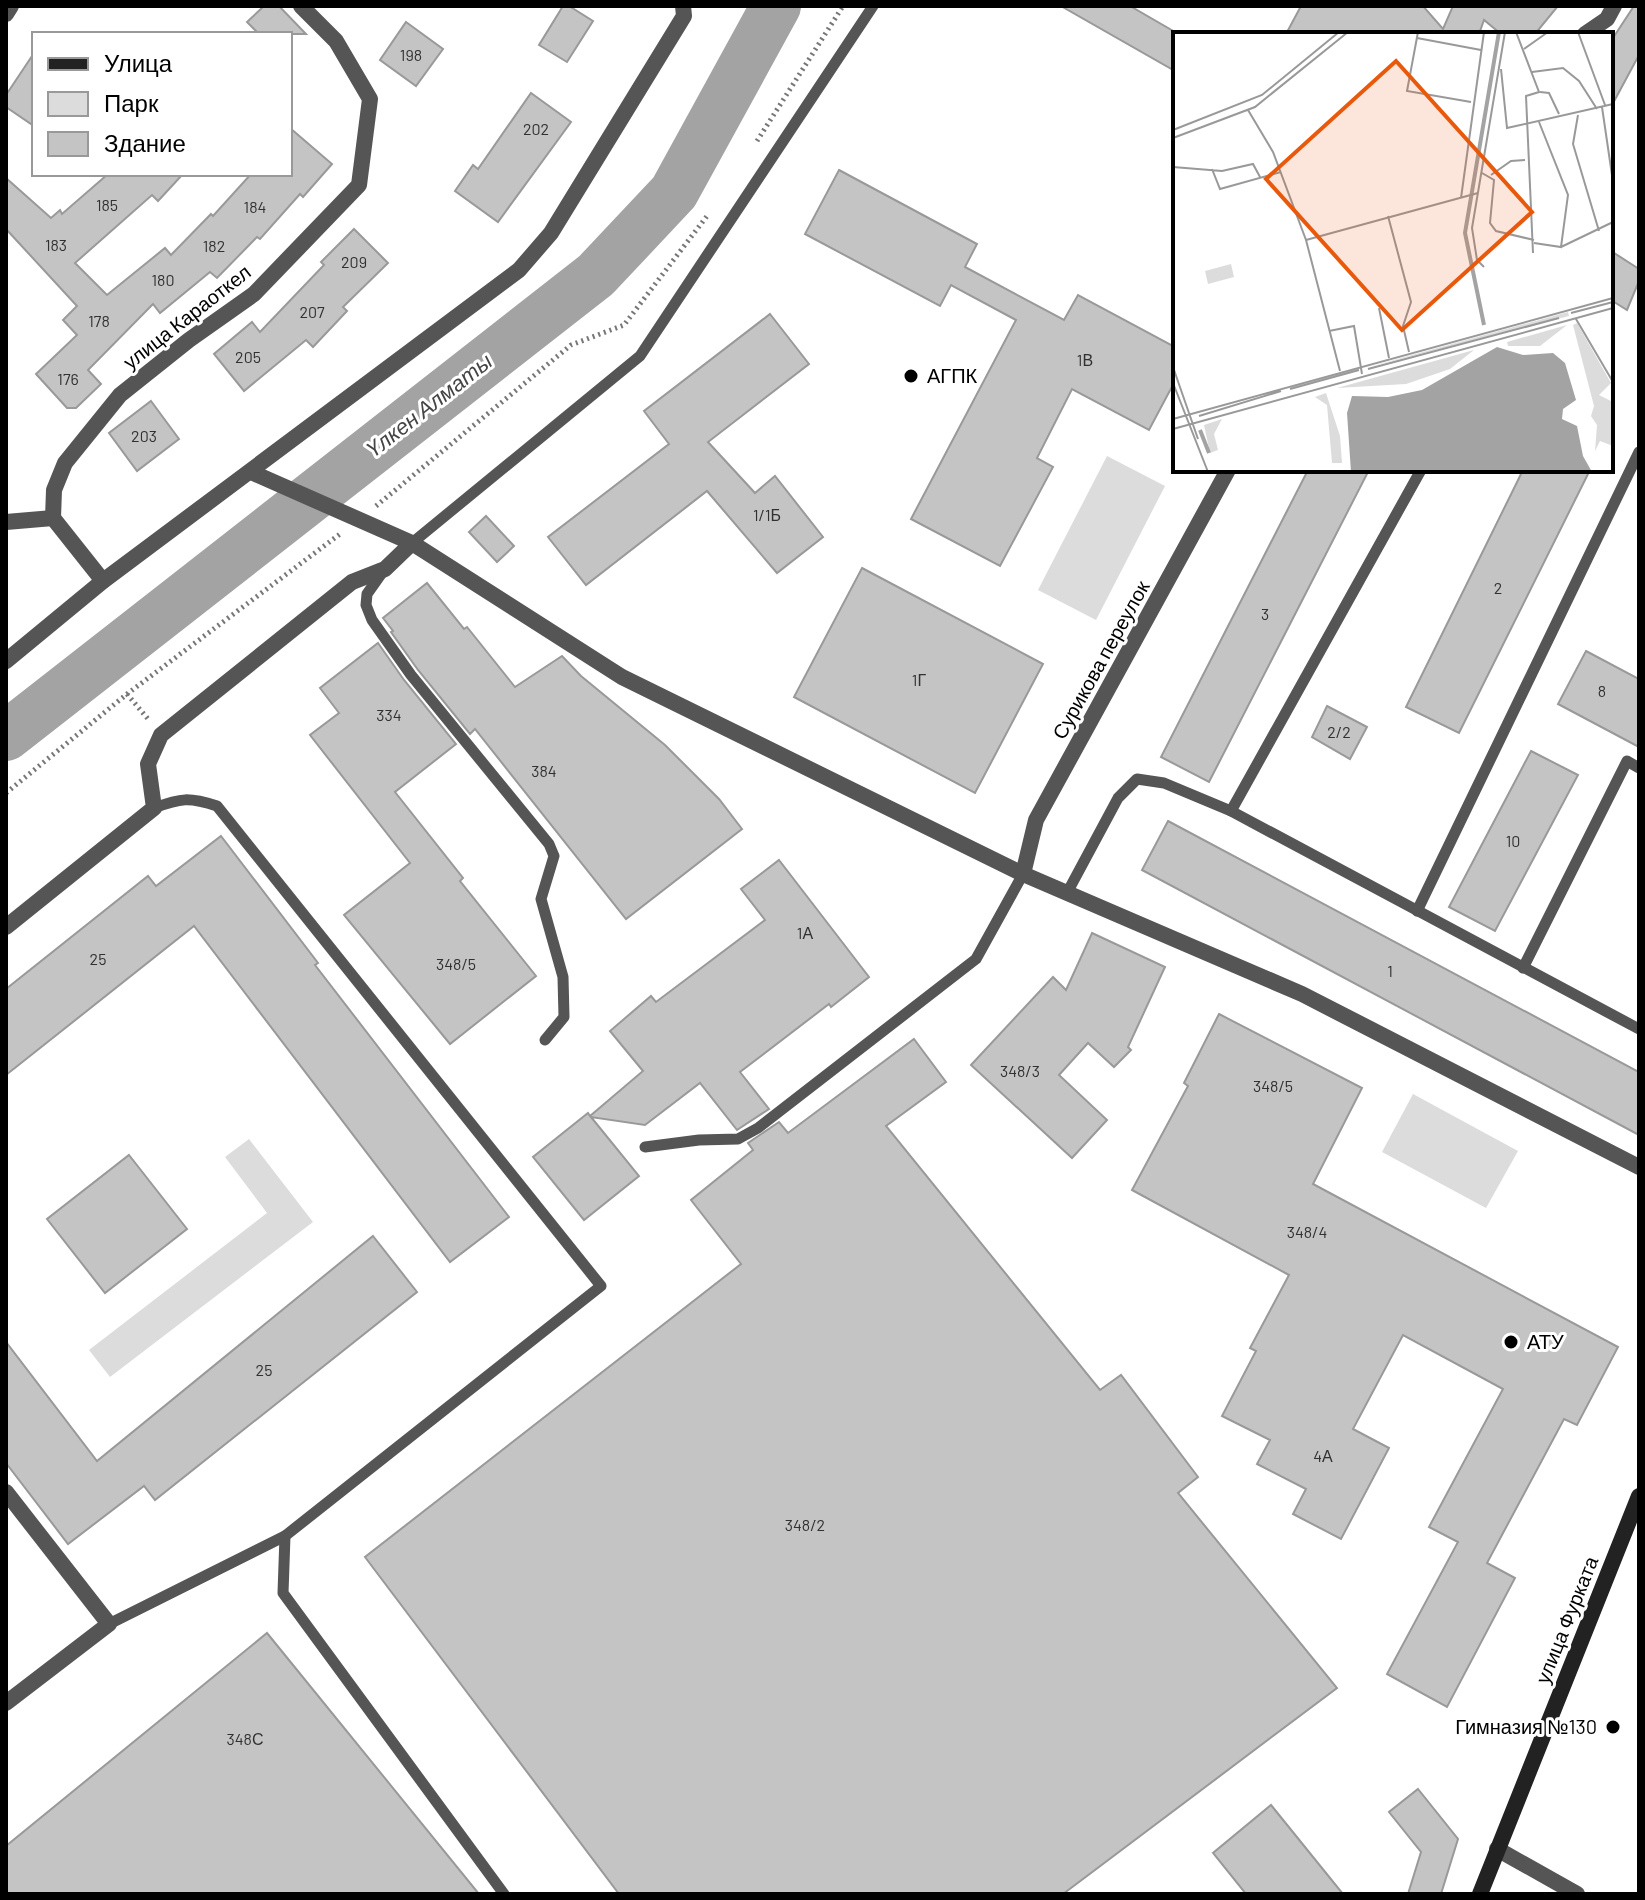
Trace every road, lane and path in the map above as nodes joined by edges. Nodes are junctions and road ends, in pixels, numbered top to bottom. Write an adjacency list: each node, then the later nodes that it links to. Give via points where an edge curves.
1 (11, 6): 7 (street)
2 (301, 6): 15 (street, улица Караоткел, via 336,41 370,99 359,185 254,294 120,395 65,463 54,490)
3 (683, 6): 12 (street, via 684,16 551,233 519,270)
4 (843, 6): 9 (path)
5 (873, 6): 18 (lane, via 640,356)
6 (1614, 6): 8 (street, via 1607,19)
7 (6, 14)
8 (1588, 32)
9 (750, 152)
10 (708, 215): 16 (path, via 624,325 571,345)
11 (1639, 452): 30 (lane)
12 (251, 472): 16 (street); 20 (street)
13 (1227, 472): 28 (street, Сурикова переулок, via 1036,820)
14 (1420, 472): 27 (lane)
15 (53, 518): 17 (street); 20 (street)
16 (359, 520): 18 (street); 22 (path)
17 (6, 522)
18 (412, 543): 19 (street); 28 (street, via 622,677)
19 (385, 569): 23 (street, via 352,582); 34 (lane, via 367,594 372,620 554,856 541,899 563,977 564,1017)
20 (103, 581): 21 (street)
21 (6, 661)
22 (127, 694): 23 (path); 25 (path)
23 (161, 735): 26 (street, via 148,764)
24 (1639, 768): 32 (lane, via 1627,761)
25 (6, 793)
26 (154, 808): 31 (street); 39 (lane, via 179,799 217,806 601,1286)
27 (1231, 811): 29 (lane, via 1164,783 1137,779 1118,798); 30 (lane)
28 (1023, 874): 29 (street); 35 (lane, via 976,959 758,1128 738,1139)
29 (1067, 893): 36 (street, via 1302,994)
30 (1417, 911): 32 (lane)
31 (6, 927)
32 (1523, 968): 33 (lane)
33 (1639, 1029)
34 (545, 1040)
35 (645, 1147)
36 (1639, 1167)
37 (6, 1492): 40 (street)
38 (1639, 1496): 42 (street, улица Фурката)
39 (285, 1536): 40 (lane); 43 (lane, via 283,1593)
40 (109, 1624): 41 (street)
41 (6, 1703)
42 (1497, 1849): 44 (street, улица Фурката); 45 (street)
43 (504, 1894)
44 (1480, 1894)
45 (1577, 1894)

